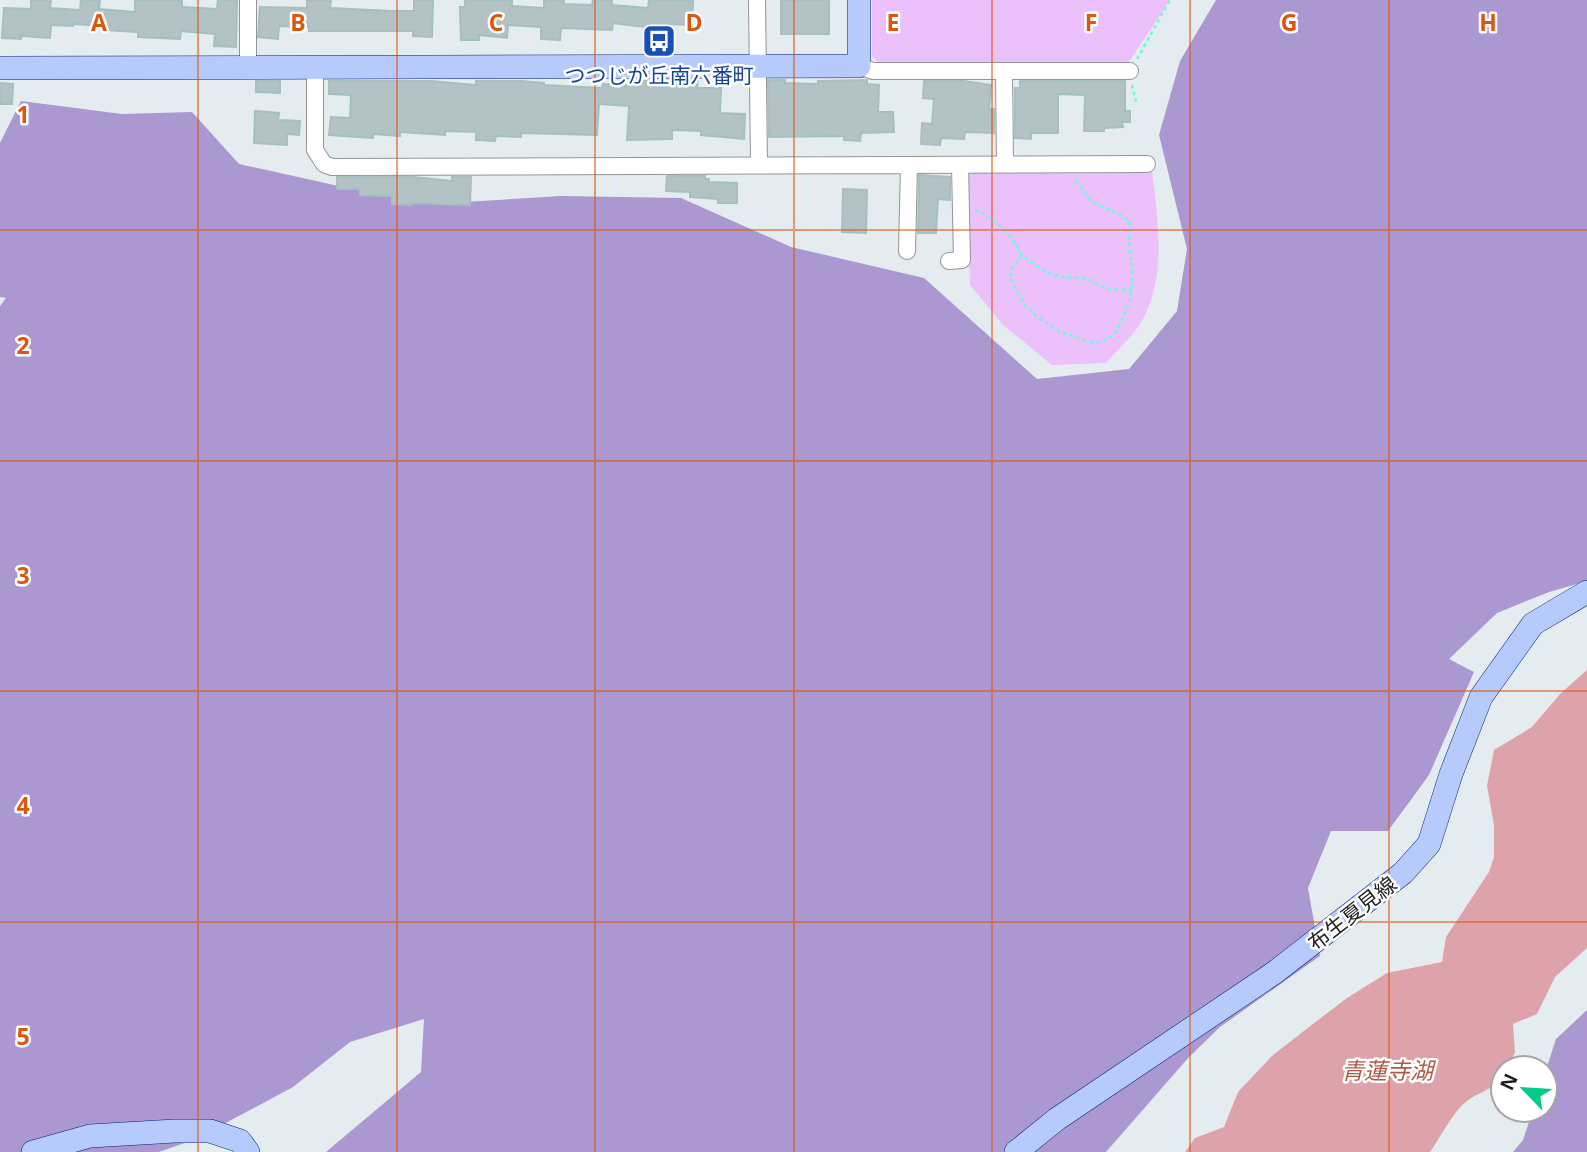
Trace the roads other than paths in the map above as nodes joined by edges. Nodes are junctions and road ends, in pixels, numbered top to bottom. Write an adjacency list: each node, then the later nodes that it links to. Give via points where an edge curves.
1 (248, 0): 8 (street)
2 (757, 0): 4 (street)
3 (859, 0): 6 (main road)
4 (758, 65): 5 (main road); 6 (main road); 11 (street)
5 (315, 66): 8 (main road); 11 (street, via 315,150 324,164 332,167)
6 (859, 66): 9 (street, via 873,71)
7 (0, 68): 8 (main road)
8 (248, 68)
9 (1004, 71): 10 (street); 12 (street)
10 (1130, 71)
11 (759, 164): 14 (street)
12 (1005, 164): 13 (street); 15 (street)
13 (1147, 164)
14 (909, 165): 15 (street); 16 (street)
15 (960, 165): 17 (street, via 962,260)
16 (907, 251)
17 (949, 261)
18 (1587, 592): 21 (main road, 布生夏見線, via 1533,624 1481,697 1429,844 1403,873 1274,973 1057,1119)
19 (33, 1152): 20 (main road, via 90,1136 175,1131 210,1132 240,1141)
20 (248, 1152)
21 (1016, 1152)

